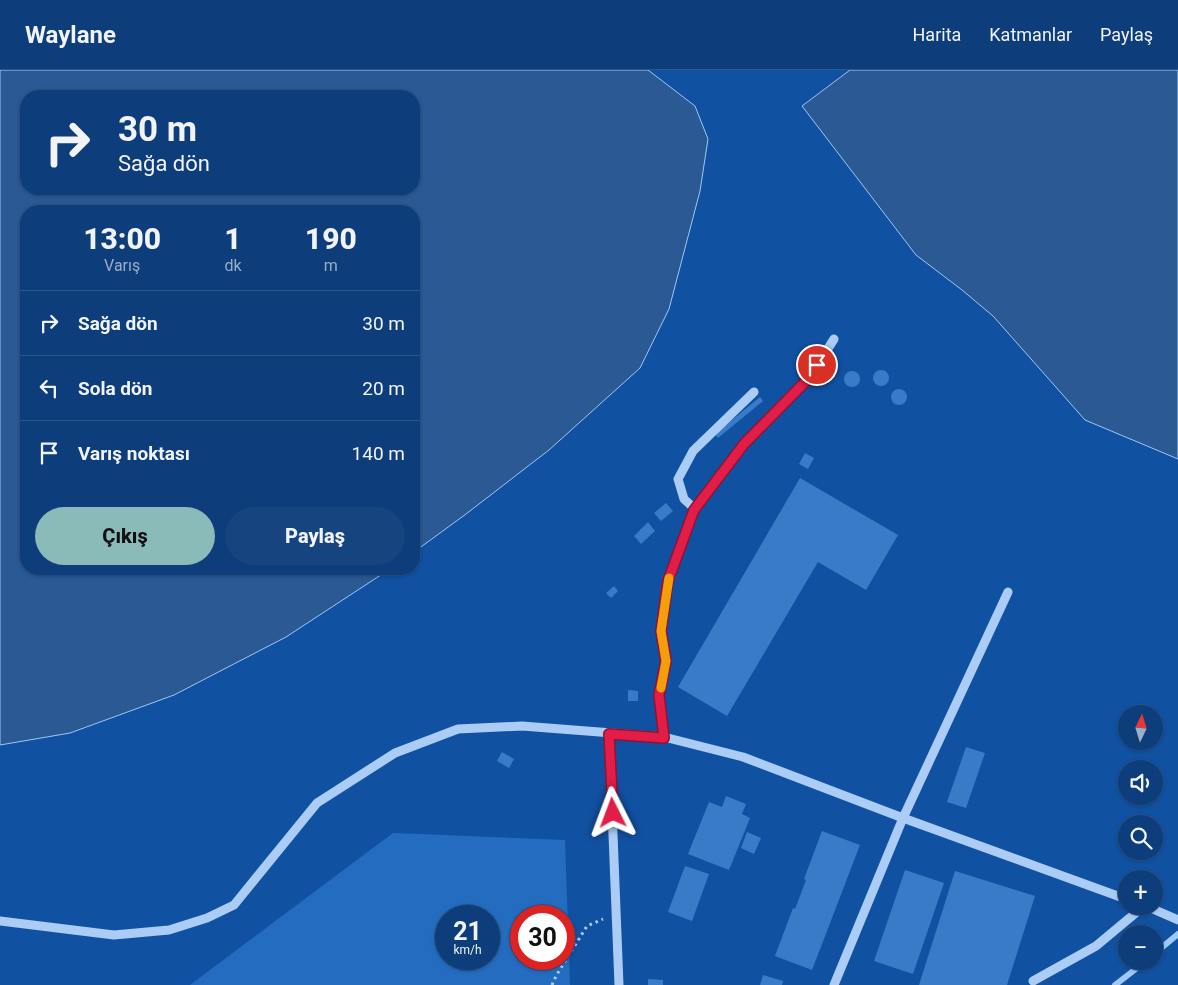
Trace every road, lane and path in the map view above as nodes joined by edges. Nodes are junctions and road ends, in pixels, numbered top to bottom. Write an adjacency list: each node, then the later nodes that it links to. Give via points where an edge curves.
1 (834, 339): 3 (street, via 809,378 744,444)
2 (754, 392): 3 (street, via 692,451 678,479 684,499)
3 (694, 510): 6 (street, via 668,581 661,631 666,661 659,695)
4 (1008, 592): 7 (street)
5 (609, 734): 6 (street); 9 (street); 13 (street, via 522,726 458,729 395,753 316,803 234,905 169,930 114,935)
6 (664, 738): 7 (street, via 743,757)
7 (903, 818): 8 (street); 17 (street)
8 (1118, 896)
9 (617, 912): 15 (path, via 587,926); 16 (street)
10 (1163, 914): 12 (street)
11 (1134, 915): 14 (street, via 1096,946)
12 (1178, 920)
13 (0, 921)
14 (1033, 982)
15 (552, 985)
16 (619, 985)
17 (834, 985)

